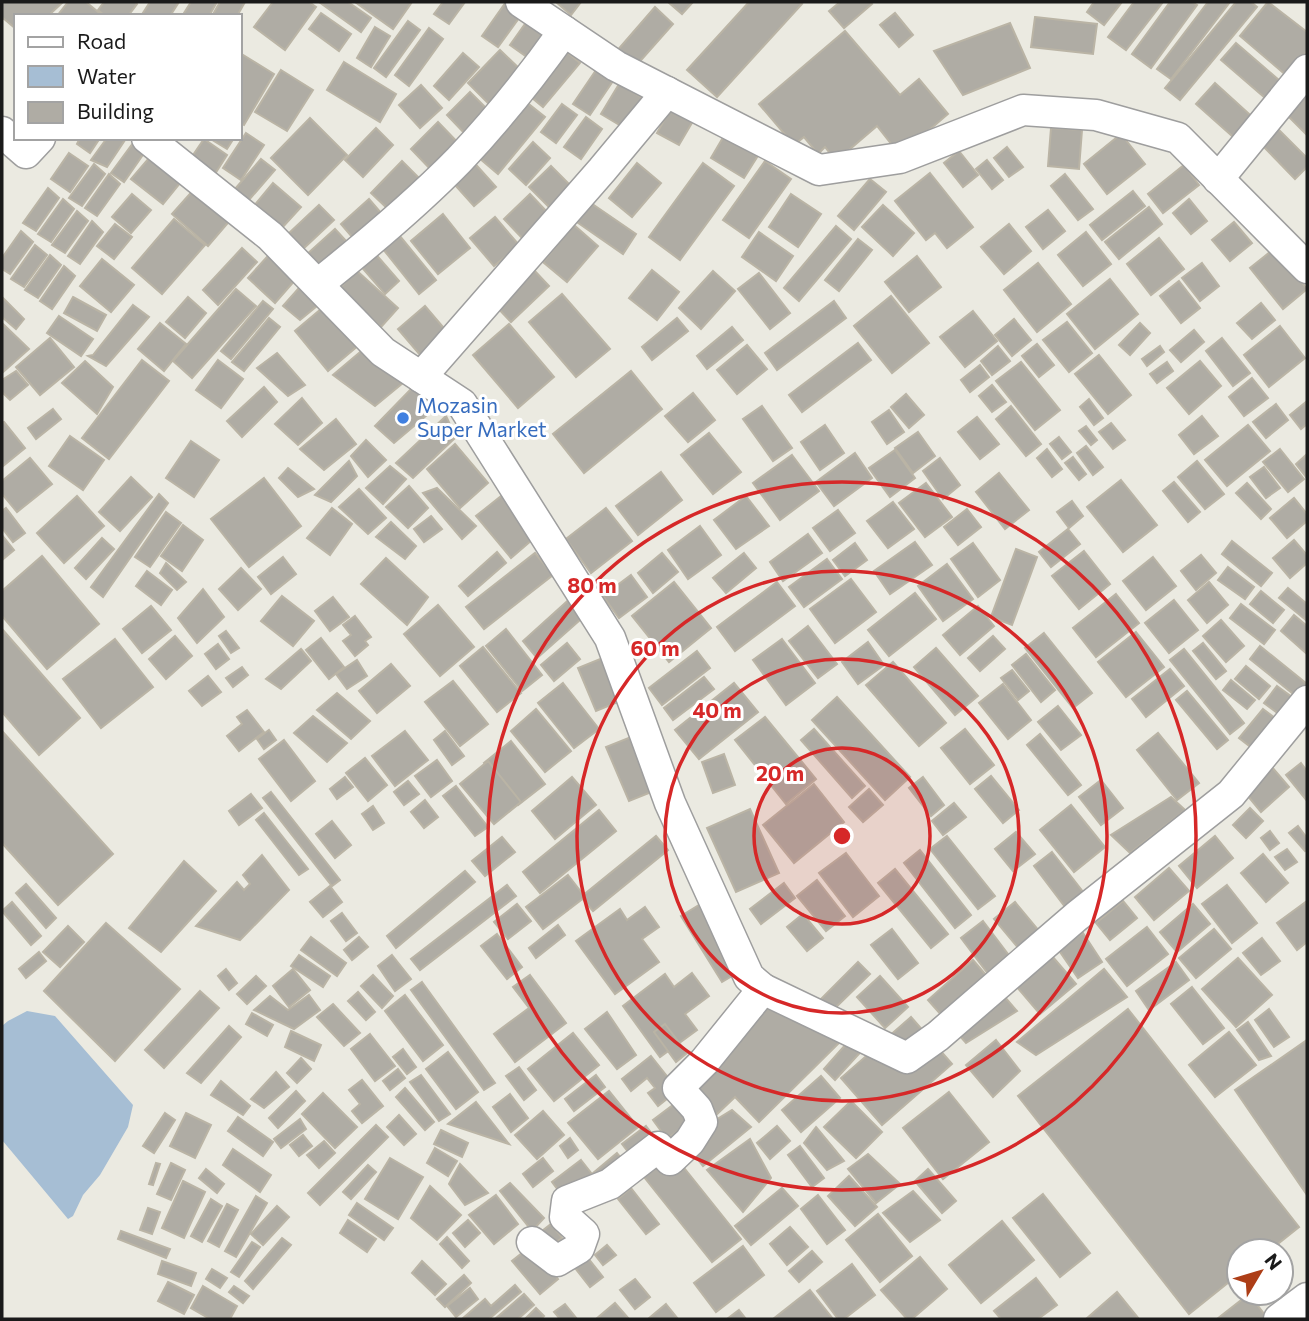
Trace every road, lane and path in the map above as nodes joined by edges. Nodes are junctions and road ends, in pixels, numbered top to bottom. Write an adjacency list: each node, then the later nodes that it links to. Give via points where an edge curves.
1 (521, 2): 2 (street)
2 (564, 31): 4 (street, via 616,66); 10 (street, via 460,159 384,231)
3 (1307, 70): 8 (street)
4 (667, 92): 8 (street, via 819,170 900,158 1023,110 1096,115 1178,138); 11 (street)
5 (2, 132): 6 (street, via 26,153)
6 (38, 140)
7 (150, 140): 10 (street, via 270,236)
8 (1219, 179): 9 (street)
9 (1307, 268)
10 (318, 284): 11 (street, via 383,352)
11 (421, 377): 13 (street, via 462,404 610,638 670,803 748,977)
12 (1307, 701): 13 (street, via 1231,794 907,1058)
13 (763, 989): 14 (street, via 678,1088 698,1109 702,1122 690,1142 670,1160 658,1147 610,1184 567,1201 565,1216 584,1234 579,1248 557,1261)
14 (532, 1242)
15 (1307, 1298): 16 (street)
16 (1279, 1319)

